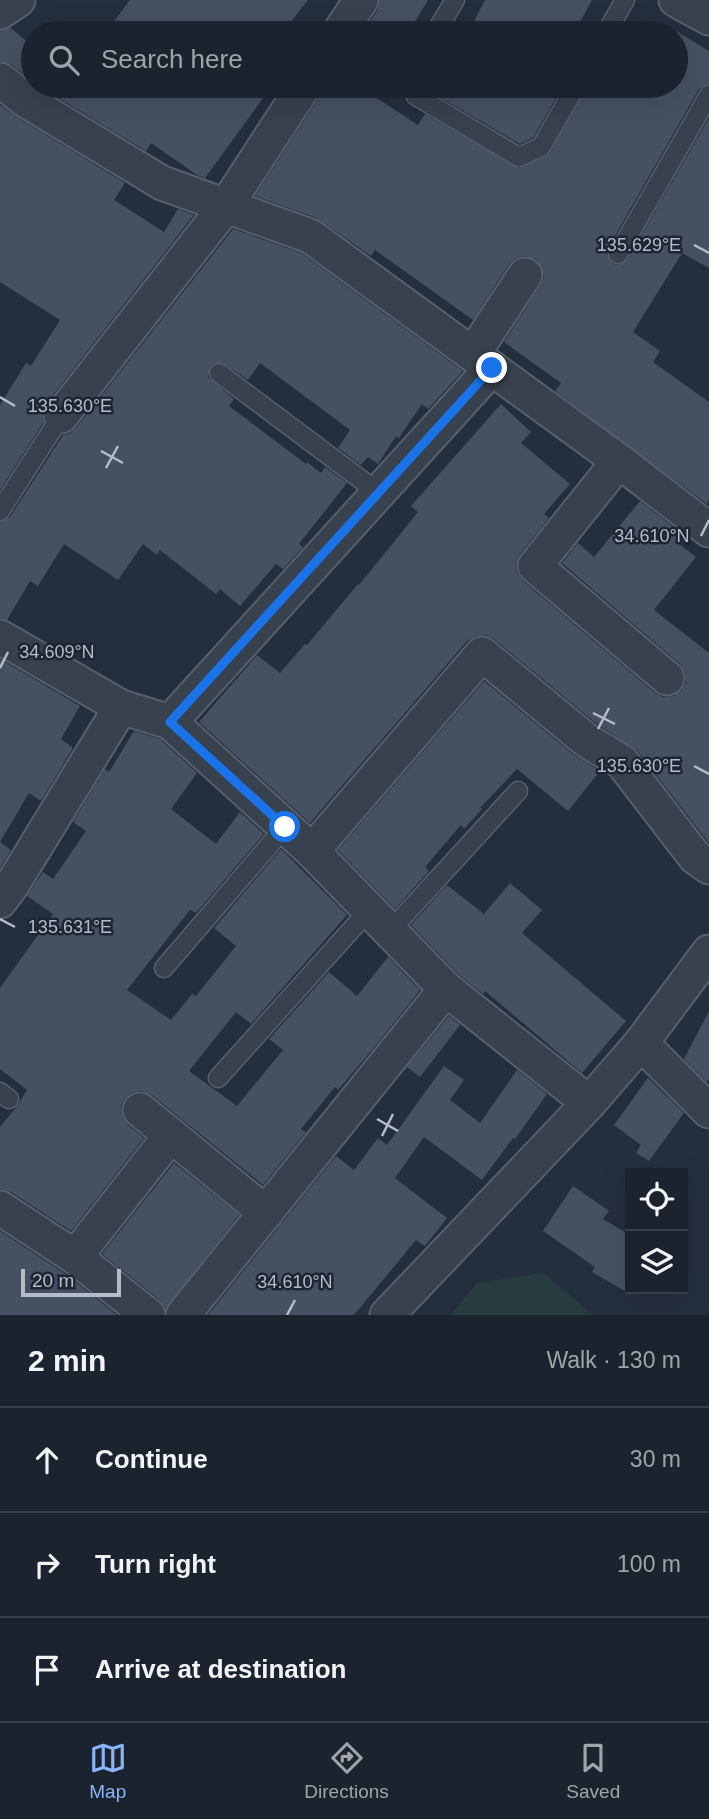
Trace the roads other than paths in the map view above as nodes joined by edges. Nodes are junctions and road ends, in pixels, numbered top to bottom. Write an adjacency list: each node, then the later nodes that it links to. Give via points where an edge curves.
1 (18, 0): 6 (street)
2 (361, 0): 8 (street)
3 (455, 0): 9 (lane)
4 (625, 0): 10 (lane)
5 (676, 0): 7 (street)
6 (0, 12)
7 (709, 18)
8 (347, 21)
9 (442, 21)
10 (613, 21)
11 (0, 80): 13 (street)
12 (709, 95): 19 (lane)
13 (21, 97)
14 (22, 98): 18 (street, via 162,183)
15 (296, 98): 18 (street)
16 (419, 98): 17 (lane, via 519,157 541,147)
17 (569, 98)
18 (226, 206): 21 (street, via 310,236); 23 (street)
19 (618, 254)
20 (525, 275): 21 (street)
21 (482, 361): 24 (street); 25 (street)
22 (219, 373): 25 (lane)
23 (61, 416): 26 (lane)
24 (619, 461): 27 (street); 29 (street, via 535,566)
25 (379, 493): 31 (street)
26 (0, 511)
27 (709, 530)
28 (0, 637): 30 (street)
29 (667, 678)
30 (121, 707): 31 (street); 36 (street)
31 (170, 722): 33 (street)
32 (518, 791): 37 (lane)
33 (285, 827): 34 (street); 39 (lane)
34 (312, 851): 35 (street, via 482,654 586,740 622,761 695,857); 37 (street)
35 (709, 867)
36 (0, 901)
37 (380, 921): 40 (street); 42 (lane)
38 (709, 952): 41 (street)
39 (164, 968)
40 (446, 989): 43 (street); 48 (street)
41 (641, 1043): 43 (street); 45 (street)
42 (218, 1078)
43 (589, 1103): 52 (street)
44 (140, 1110): 46 (street)
45 (709, 1111)
46 (171, 1135): 48 (street); 49 (street)
47 (0, 1208): 49 (street)
48 (266, 1213): 51 (street)
49 (75, 1257): 50 (street)
50 (148, 1315)
51 (183, 1315)
52 (387, 1315)

